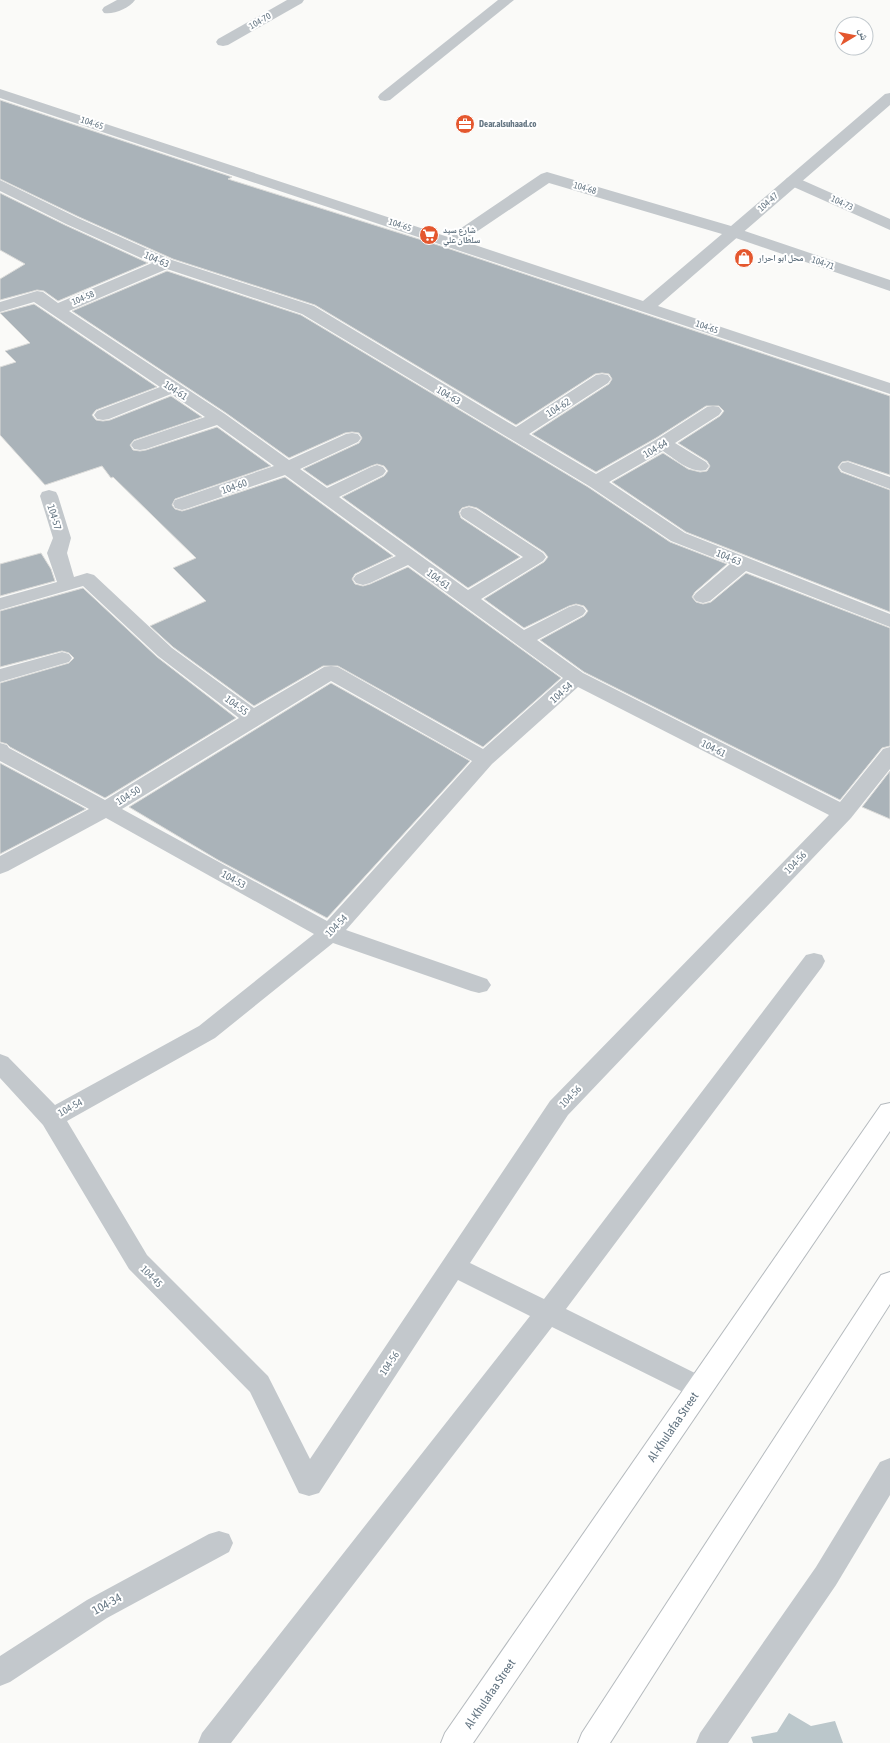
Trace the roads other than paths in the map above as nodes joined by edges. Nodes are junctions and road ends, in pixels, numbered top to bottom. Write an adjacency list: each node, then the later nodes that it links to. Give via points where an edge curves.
1 (128, 0): 4 (street)
2 (297, 0): 5 (street, 104-70)
3 (507, 0): 7 (street)
4 (109, 10)
5 (223, 42)
6 (0, 93): 13 (street, 104-65)
7 (385, 97)
8 (890, 97): 9 (street, 104-47)
9 (793, 181): 11 (street, 104-73); 12 (street, 104-47)
10 (0, 185): 14 (street, 104-63)
11 (890, 225)
12 (733, 232): 13 (street, 104-68, via 547,177); 15 (street, 104-71); 17 (street, 104-47)
13 (451, 242): 17 (street, 104-65)
14 (166, 263): 18 (street, 104-58); 25 (street, 104-63, via 308,310)
15 (890, 286)
16 (0, 307): 18 (street, via 37,296)
17 (647, 307): 21 (street, 104-65)
18 (56, 310): 20 (street, 104-61)
19 (602, 379): 25 (street, 104-62)
20 (172, 388): 23 (street); 24 (street, 104-61)
21 (890, 389)
22 (713, 411): 27 (street, 104-64)
23 (103, 415)
24 (219, 418): 28 (street); 31 (street, 104-61)
25 (515, 435): 33 (street, 104-63)
26 (352, 438): 31 (street, 104-60)
27 (663, 443): 29 (street); 33 (street, 104-64)
28 (140, 445)
29 (700, 466)
30 (848, 467): 34 (street)
31 (286, 468): 36 (street, 104-61); 37 (street, 104-60)
32 (376, 471): 36 (street)
33 (596, 482): 40 (street, 104-63, via 678,537)
34 (890, 484)
35 (49, 496): 42 (street, 104-57, via 62,538 57,553)
36 (326, 496): 39 (street, 104-61)
37 (182, 504)
38 (469, 513): 44 (street, via 536,557)
39 (409, 557): 41 (street); 44 (street, 104-61)
40 (743, 563): 43 (street); 47 (street, 104-63)
41 (364, 580)
42 (68, 584): 45 (street, 104-55); 52 (street, 104-55, via 87,579 165,652)
43 (703, 597)
44 (467, 599): 48 (street, 104-61)
45 (0, 604)
46 (576, 611): 48 (street)
47 (890, 621)
48 (523, 639): 51 (street, 104-61)
49 (62, 658): 50 (street)
50 (0, 676)
51 (576, 678): 55 (street, 104-54); 57 (street, 104-61)
52 (253, 718): 55 (street, 104-55, via 331,672); 56 (street, 104-50)
53 (0, 750): 56 (street, 104-53)
54 (890, 754): 57 (street, 104-56)
55 (485, 759): 59 (street, 104-54)
56 (106, 808): 58 (street, 104-50); 59 (street, 104-53)
57 (843, 813): 65 (street, 104-56, via 559,1108)
58 (0, 866)
59 (330, 932): 61 (street, 104-53); 64 (street, 104-54, via 208,1032)
60 (814, 961): 67 (street)
61 (479, 985)
62 (0, 1064): 64 (street, 104-45)
63 (890, 1112): 68 (main road, Al-Khulafaa Street)
64 (52, 1118): 70 (street, 104-45, via 138,1262 259,1384)
65 (453, 1266): 67 (street); 70 (street, 104-56)
66 (890, 1282): 75 (main road)
67 (548, 1313): 68 (street); 73 (street)
68 (700, 1388): 74 (main road, Al-Khulafaa Street)
69 (890, 1470): 76 (street, via 826,1576)
70 (309, 1484)
71 (219, 1543): 72 (street, 104-34, via 97,1609)
72 (0, 1672)
73 (213, 1743)
74 (456, 1743)
75 (593, 1743)
76 (711, 1743)

